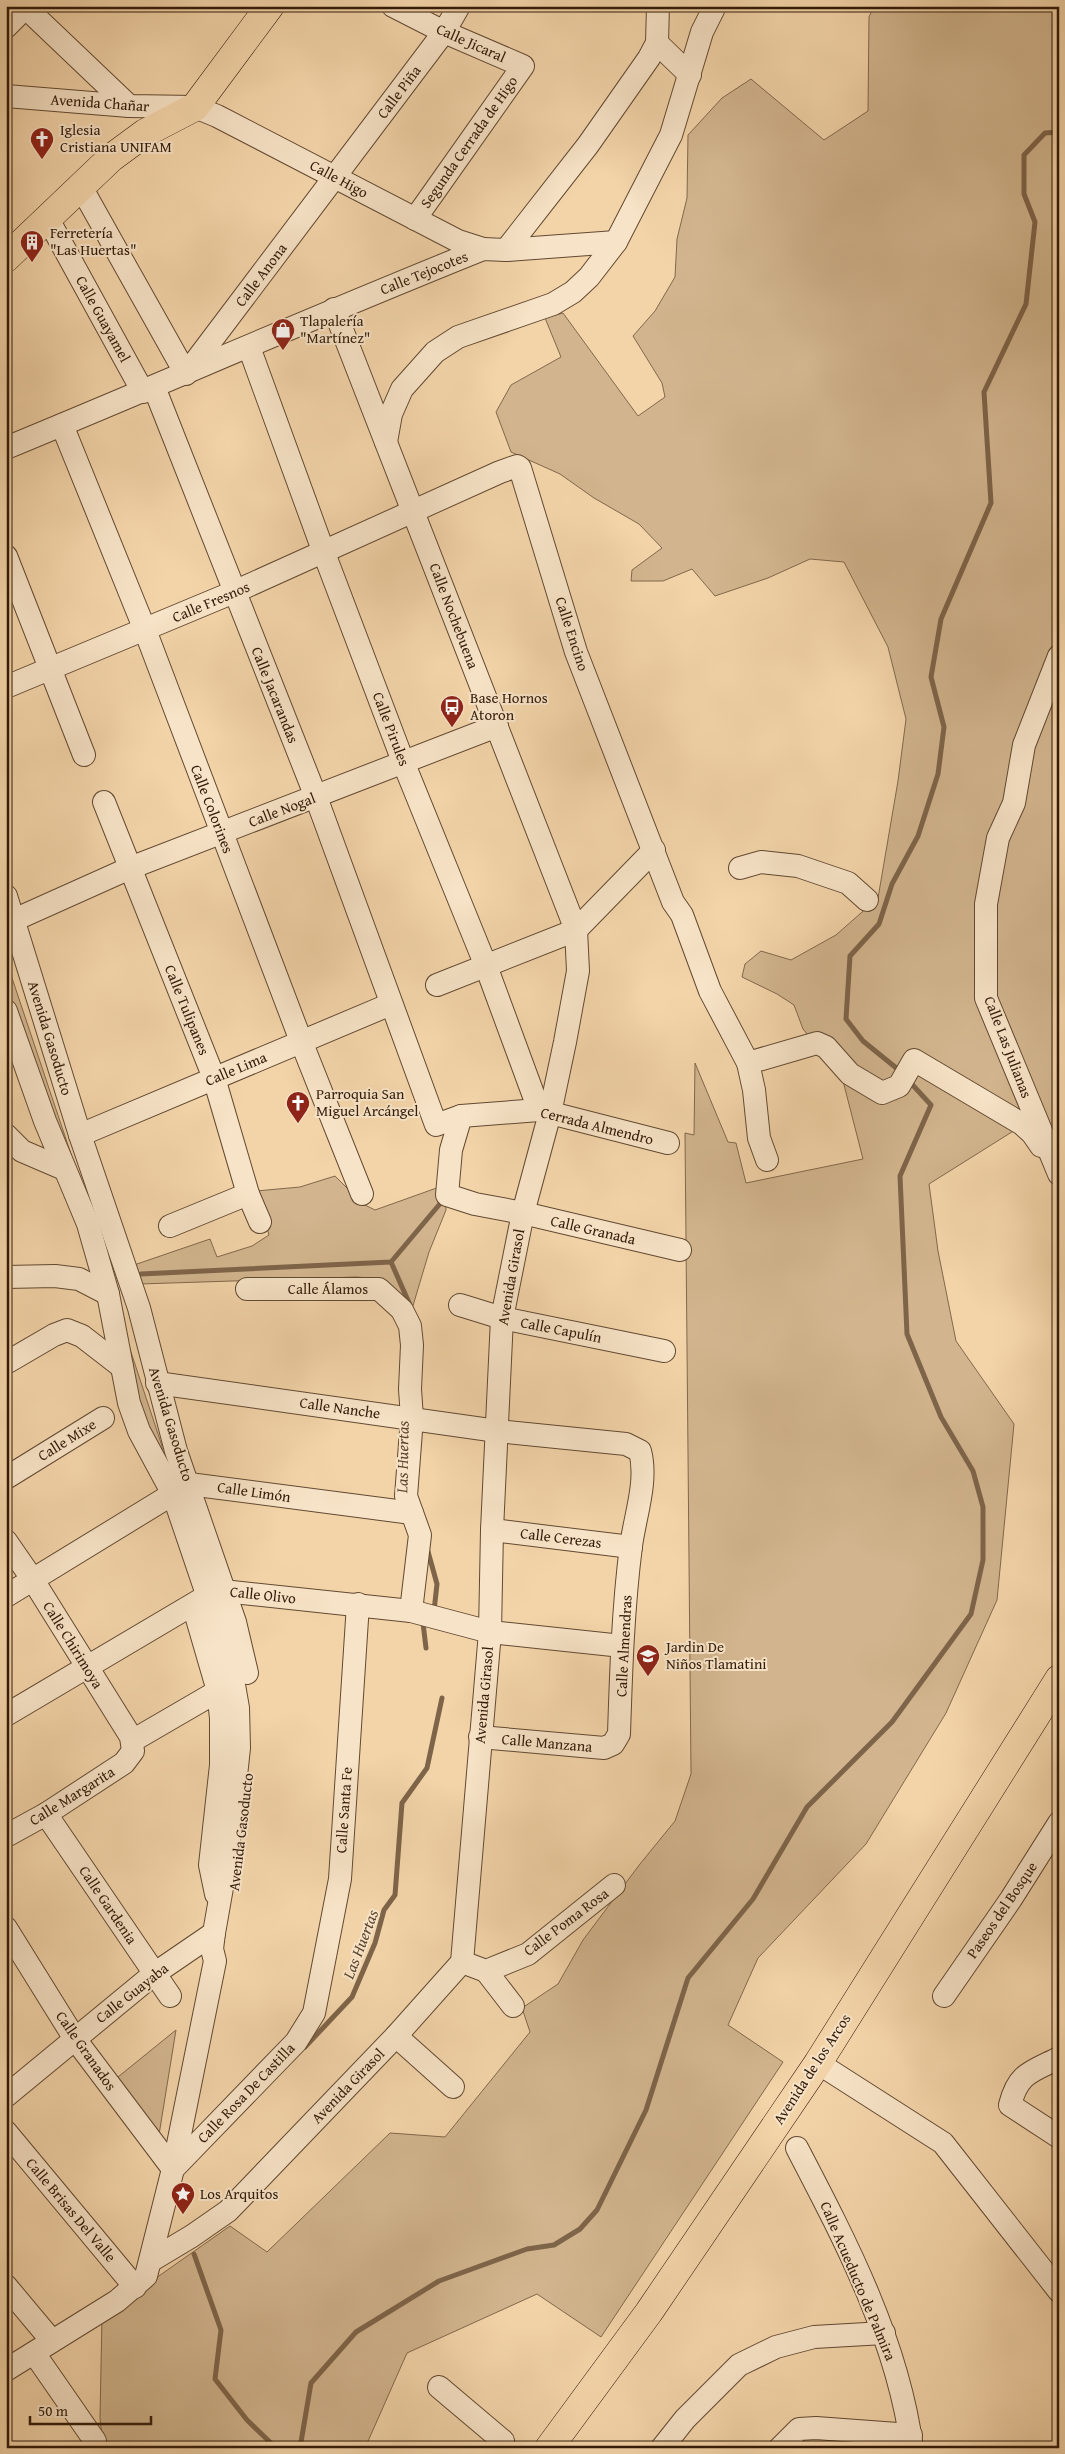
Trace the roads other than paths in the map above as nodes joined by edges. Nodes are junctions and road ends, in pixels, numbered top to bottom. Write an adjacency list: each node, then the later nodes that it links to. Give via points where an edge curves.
1 (270, 6): 14 (main road)
2 (393, 6): 8 (street, Calle Jicaral)
3 (459, 6): 8 (street, Calle Piña)
4 (658, 6): 9 (street)
5 (716, 6): 11 (street, via 702,32)
6 (25, 7): 7 (street); 13 (street)
7 (6, 27)
8 (444, 32): 10 (street, Calle Jicaral); 15 (street, Calle Piña)
9 (657, 42): 11 (street); 21 (street, via 588,145)
10 (523, 66): 18 (street, Segunda Cerrada de Higo)
11 (690, 75): 19 (street, via 671,135)
12 (6, 96): 13 (street, Avenida Chañar)
13 (129, 106): 14 (street, Avenida Chañar)
14 (195, 107): 15 (street, Calle Higo); 16 (main road, via 138,138)
15 (335, 176): 18 (street, Calle Higo); 25 (street, Calle Anona)
16 (81, 187): 17 (main road); 25 (street)
17 (48, 219): 22 (main road); 26 (street, Calle Guayamel)
18 (415, 219): 20 (street, Calle Higo, via 458,241)
19 (616, 242): 21 (street, Calle Tejocotes); 28 (street, via 573,292 553,304 458,337 435,352 402,389 391,414)
20 (483, 249): 21 (street, Calle Tejocotes); 23 (street, Calle Tejocotes)
21 (506, 250)
22 (6, 258)
23 (334, 309): 24 (street, Calle Tejocotes); 28 (street, Calle Nochebuena)
24 (249, 347): 25 (street, Calle Tejocotes); 31 (street, Calle Pirules)
25 (186, 374): 26 (street, Calle Tejocotes)
26 (149, 390): 27 (street, Calle Tejocotes); 33 (street, Calle Jacarandas)
27 (62, 425): 29 (street, Calle Tejocotes); 34 (street, Calle Colorines)
28 (386, 442): 30 (street, Calle Nochebuena)
29 (6, 448)
30 (413, 512): 31 (street, Calle Fresnos); 38 (street, Calle Nochebuena); 44 (street, Calle Encino, via 500,472 517,466 523,471 576,652)
31 (324, 553): 33 (street, Calle Fresnos); 40 (street, Calle Pirules)
32 (6, 556): 36 (street)
33 (234, 592): 34 (street, Calle Fresnos); 41 (street, Calle Jacarandas)
34 (145, 630): 36 (street, Calle Fresnos); 43 (street, Calle Colorines)
35 (1059, 656): 66 (street, Calle Las Julianas, via 1024,745 1014,803 998,838 986,904 986,998)
36 (51, 670): 37 (street, Calle Fresnos); 39 (street)
37 (6, 687)
38 (497, 726): 40 (street, Calle Nogal); 50 (street, Calle Nochebuena)
39 (84, 755)
40 (404, 764): 41 (street, Calle Nogal); 51 (street, Calle Pirules)
41 (316, 798): 43 (street, Calle Nogal); 53 (street, Calle Jacarandas)
42 (100, 804): 46 (street, Calle Tulipanes)
43 (221, 833): 46 (street, Calle Nogal); 55 (street, Calle Colorines)
44 (654, 850): 50 (street); 56 (street, Calle Encino, via 720,1012)
45 (740, 868): 48 (street, via 761,862 798,866 848,884)
46 (126, 870): 49 (street, Calle Nogal); 57 (street, Calle Tulipanes)
47 (6, 896): 49 (street, Avenida Gasoducto)
48 (867, 900)
49 (14, 920): 62 (street, Avenida Gasoducto)
50 (576, 930): 51 (street); 58 (street, Avenida Girasol, via 578,971)
51 (486, 966): 52 (street); 58 (street, Calle Pirules)
52 (437, 985)
53 (391, 1004): 55 (street, Calle Lima); 60 (street, Calle Jacarandas)
54 (6, 1011): 65 (street, Avenida Gasoducto)
55 (301, 1041): 57 (street, Calle Lima); 68 (street, Calle Colorines)
56 (748, 1063): 64 (street, Calle Encino, via 759,1138); 66 (street, via 817,1043 826,1047 850,1074 882,1092 906,1074 914,1060 975,1094 1032,1133)
57 (214, 1078): 62 (street, Calle Lima); 67 (street, Calle Tulipanes)
58 (545, 1112): 59 (street, Cerrada Almendro); 63 (street, Cerrada Almendro); 69 (street, Avenida Girasol)
59 (461, 1116): 60 (street, Cerrada Almendro); 69 (street, Calle Granada, via 451,1150 447,1195)
60 (436, 1125)
61 (6, 1135): 65 (street, via 22,1151)
62 (80, 1135): 81 (street, Avenida Gasoducto, via 139,1308)
63 (668, 1144)
64 (767, 1160)
65 (64, 1170): 75 (street, Avenida Gasoducto, via 88,1224)
66 (1058, 1173)
67 (248, 1194): 70 (street, Calle Tulipanes); 71 (street)
68 (362, 1194)
69 (523, 1213): 72 (street, Calle Granada); 77 (street, Avenida Girasol)
70 (260, 1222)
71 (170, 1226)
72 (680, 1250)
73 (6, 1277): 75 (street, via 80,1279)
74 (247, 1289): 83 (street, Calle Álamos, via 379,1289 402,1310 410,1326 410,1390)
75 (108, 1294): 80 (street, Avenida Gasoducto)
76 (460, 1305): 77 (street, Calle Capulín)
77 (502, 1318): 78 (street, Calle Capulín); 84 (street, Avenida Girasol)
78 (664, 1351)
79 (6, 1363): 80 (street, via 67,1330 82,1336)
80 (122, 1367): 87 (street, Avenida Gasoducto, via 139,1431)
81 (157, 1383): 83 (street, Calle Nanche); 87 (street, Avenida Gasoducto, via 176,1451)
82 (103, 1418): 86 (street, Calle Mixe)
83 (417, 1419): 84 (street, Calle Nanche); 88 (street, via 406,1496)
84 (497, 1431): 85 (street, Calle Nanche, via 626,1444); 89 (street, Avenida Girasol)
85 (640, 1452): 91 (street, Calle Almendras, via 644,1466)
86 (6, 1478)
87 (181, 1489): 88 (street, Calle Limón); 92 (street); 94 (street, Avenida Gasoducto)
88 (412, 1513): 96 (street, via 420,1535)
89 (492, 1530): 91 (street, Calle Cerezas); 97 (street, Avenida Girasol)
90 (6, 1541): 92 (street, Calle Chirimoya)
91 (631, 1547): 98 (street, Calle Almendras)
92 (33, 1580): 93 (street); 99 (street, Calle Chirimoya)
93 (6, 1596)
94 (208, 1597): 95 (street, Calle Olivo); 99 (street); 101 (street); 110 (street, Avenida Gasoducto, via 230,1662 238,1708 240,1748); 113 (street, Avenida Gasoducto, via 246,1661 252,1709 252,1748 240,1860 224,1949)
95 (358, 1604): 96 (street, Calle Olivo); 120 (street, Calle Santa Fe, via 340,1879)
96 (415, 1612): 97 (street, Calle Olivo)
97 (490, 1632): 98 (street, Calle Olivo); 103 (street, Avenida Girasol)
98 (622, 1646): 104 (street, Calle Almendras, via 619,1734)
99 (86, 1666): 102 (street); 105 (street, Calle Chirimoya, via 131,1737)
100 (1059, 1679): 124 (main road, Avenida de los Arcos)
101 (218, 1691): 105 (street, Calle Margarita); 110 (street, via 221,1765 210,1865)
102 (6, 1715)
103 (480, 1738): 104 (street, Calle Manzana, via 604,1748); 114 (street, Avenida Girasol)
104 (613, 1744)
105 (132, 1746): 106 (street, Calle Margarita, via 124,1763)
106 (46, 1814): 108 (street, Calle Margarita); 116 (street, Calle Gardenia)
107 (1059, 1823): 118 (street, Paseos del Bosque)
108 (6, 1836)
109 (614, 1885): 115 (street, Calle Poma Rosa, via 528,1954)
110 (218, 1908): 112 (street, Avenida Gasoducto)
111 (6, 1928): 122 (street, Calle Granados)
112 (214, 1933): 113 (street, Avenida Gasoducto, via 212,1949); 116 (street, Calle Guayaba)
113 (215, 1961): 130 (street, Avenida Gasoducto)
114 (462, 1962): 115 (street); 121 (street, Avenida Girasol)
115 (486, 1971): 119 (street)
116 (154, 1974): 117 (street, Calle Gardenia); 122 (street, Calle Guayaba)
117 (170, 1996)
118 (944, 1996)
119 (513, 2006)
120 (314, 2013): 130 (street, Calle Rosa De Castilla, via 296,2042)
121 (396, 2036): 125 (street); 131 (street, Avenida Girasol, via 228,2211)
122 (74, 2039): 126 (street, Calle Guayaba); 130 (street, Calle Granados)
123 (1059, 2058): 128 (street, via 1025,2075 1015,2087 1010,2105)
124 (818, 2063): 134 (street, via 943,2142); 142 (main road, Avenida de los Arcos, via 649,2312)
125 (453, 2087)
126 (6, 2096)
127 (6, 2132): 133 (street, Calle Brisas Del Valle)
128 (1059, 2137)
129 (797, 2148): 135 (street, Calle Acueducto de Palmira, via 830,2212)
130 (173, 2169): 131 (street, Avenida Gasoducto)
131 (152, 2260): 133 (street, via 146,2276)
132 (6, 2286): 136 (street)
133 (135, 2287): 136 (street)
134 (1059, 2291)
135 (884, 2333): 140 (street, Calle Acueducto de Palmira, via 906,2405); 143 (street, via 814,2337 776,2347 739,2365 685,2418)
136 (43, 2347): 137 (street); 139 (street)
137 (6, 2370)
138 (439, 2387): 141 (street, via 503,2441)
139 (95, 2441)
140 (911, 2441): 144 (street, via 816,2428 799,2429)
141 (504, 2448)
142 (549, 2448)
143 (662, 2448)
144 (780, 2448)

